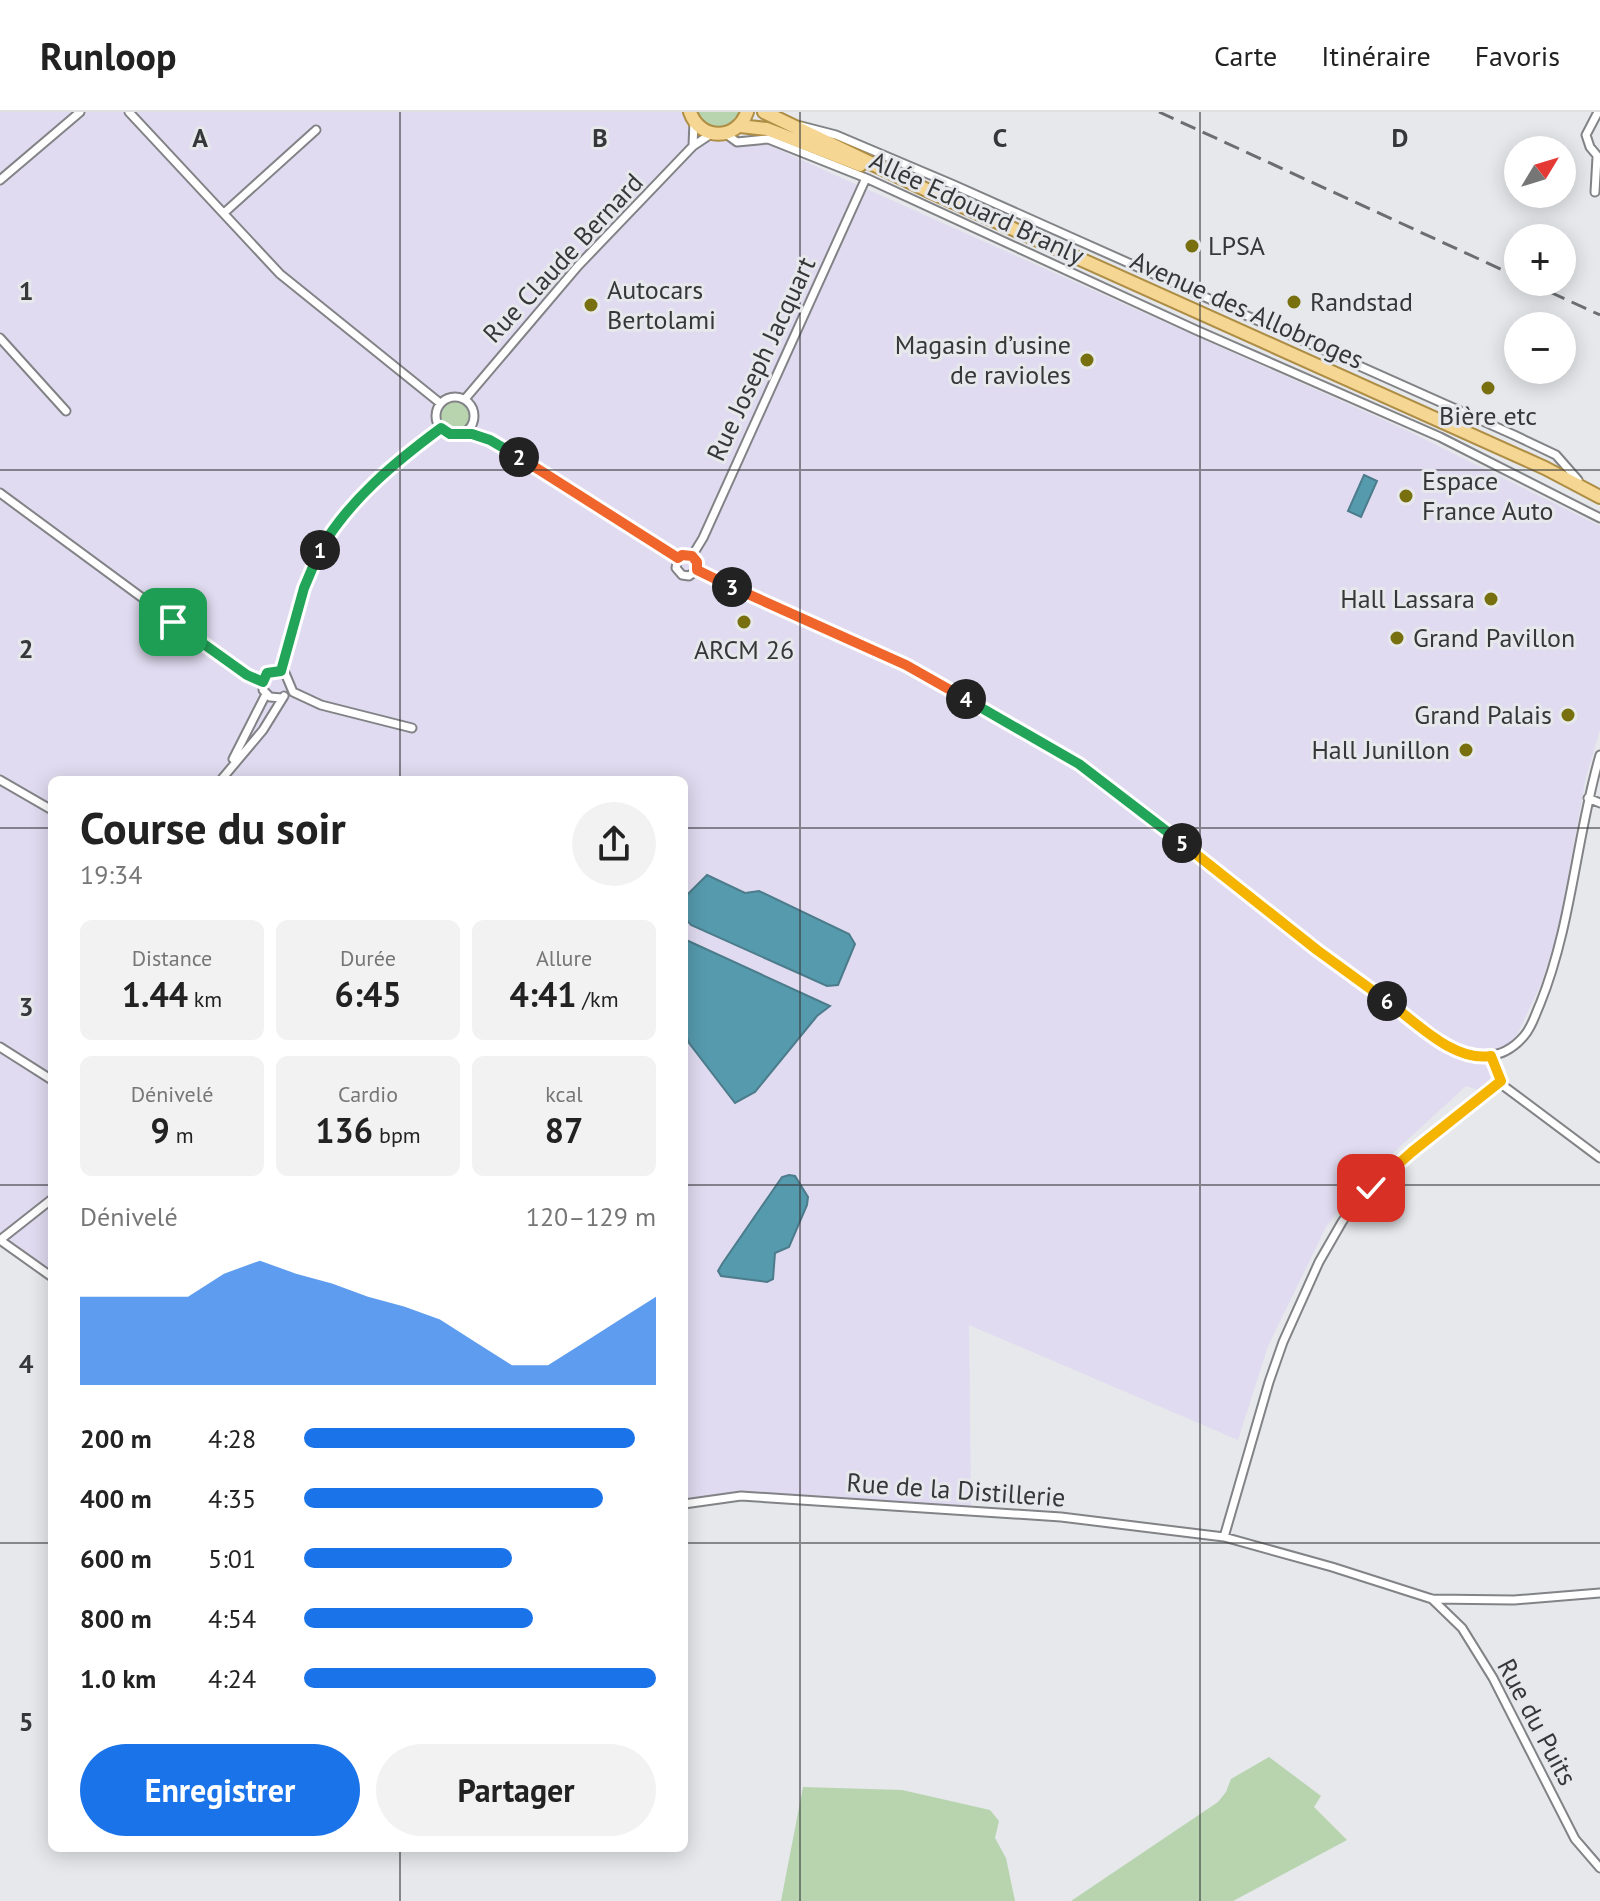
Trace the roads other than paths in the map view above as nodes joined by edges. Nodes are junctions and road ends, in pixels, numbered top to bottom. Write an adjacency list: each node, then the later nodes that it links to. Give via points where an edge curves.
1 (80, 112): 16 (street)
2 (129, 112): 19 (street)
3 (747, 112): 7 (main road)
4 (764, 112): 9 (main road, Avenue des Allobroges)
5 (1598, 112): 14 (street, via 1586,135)
6 (692, 116): 10 (main road); 13 (street)
7 (740, 126): 9 (main road, Avenue des Allobroges); 11 (main road)
8 (316, 130): 19 (street)
9 (788, 130): 12 (main road, Avenue des Allobroges); 17 (main road, Avenue des Allobroges)
10 (711, 134): 11 (main road); 13 (street, Rue Claude Bernard)
11 (726, 134): 15 (street, Allée Edouard Branly, via 737,142 768,139)
12 (830, 138): 17 (main road, Avenue des Allobroges); 29 (street, via 1514,435 1556,455)
13 (693, 146): 21 (street, Rue Claude Bernard, via 578,266)
14 (1599, 158): 18 (street)
15 (866, 178): 33 (street, Allée Edouard Branly, via 1440,437); 34 (street, Rue Joseph Jacquart)
16 (0, 180)
17 (931, 192): 28 (main road, Avenue des Allobroges)
18 (1595, 192)
19 (224, 213): 22 (street, via 300,292)
20 (0, 338): 23 (street)
21 (465, 399): 22 (street, via 452,396); 24 (street)
22 (440, 403): 25 (street, via 436,416)
23 (66, 411)
24 (474, 421): 26 (street); 27 (street)
25 (441, 428): 26 (street, via 450,434); 37 (street, via 379,478 322,546 304,588)
26 (466, 432): 27 (street)
27 (490, 440): 35 (street)
28 (1545, 468): 29 (main road, Avenue des Allobroges); 32 (main road, Avenue des Allobroges)
29 (1578, 480): 30 (main road, Avenue des Allobroges)
30 (1600, 490)
31 (0, 493): 38 (street)
32 (1600, 497)
33 (1600, 518)
34 (692, 556): 35 (street); 36 (street)
35 (678, 558): 36 (street, via 676,568 682,575)
36 (697, 570): 51 (street, via 906,665 1070,758 1443,1041 1465,1055)
37 (281, 671): 38 (street, via 267,673); 39 (street)
38 (263, 682): 40 (street)
39 (290, 688): 41 (street); 42 (street, via 321,705)
40 (266, 694): 41 (street); 44 (street)
41 (282, 698): 45 (street, via 263,730)
42 (412, 728)
43 (1600, 755): 47 (street)
44 (223, 776)
45 (223, 776)
46 (0, 780): 49 (street)
47 (1588, 798): 48 (street); 51 (street, via 1546,989 1526,1034 1510,1049)
48 (1600, 803)
49 (48, 808)
50 (0, 1047): 52 (street)
51 (1491, 1056): 53 (street)
52 (48, 1077)
53 (1501, 1081): 54 (street); 59 (street, via 1388,1171 1342,1222 1283,1342)
54 (1600, 1158)
55 (48, 1202): 56 (street)
56 (0, 1240): 57 (street)
57 (48, 1274)
58 (688, 1503): 59 (street, Rue de la Distillerie, via 741,1496 1061,1517)
59 (1224, 1537): 61 (street, Rue de la Distillerie)
60 (1600, 1593): 61 (street, Rue de la Distillerie)
61 (1432, 1599): 62 (street, Rue du Puits, via 1462,1628 1575,1839)
62 (1600, 1868)

